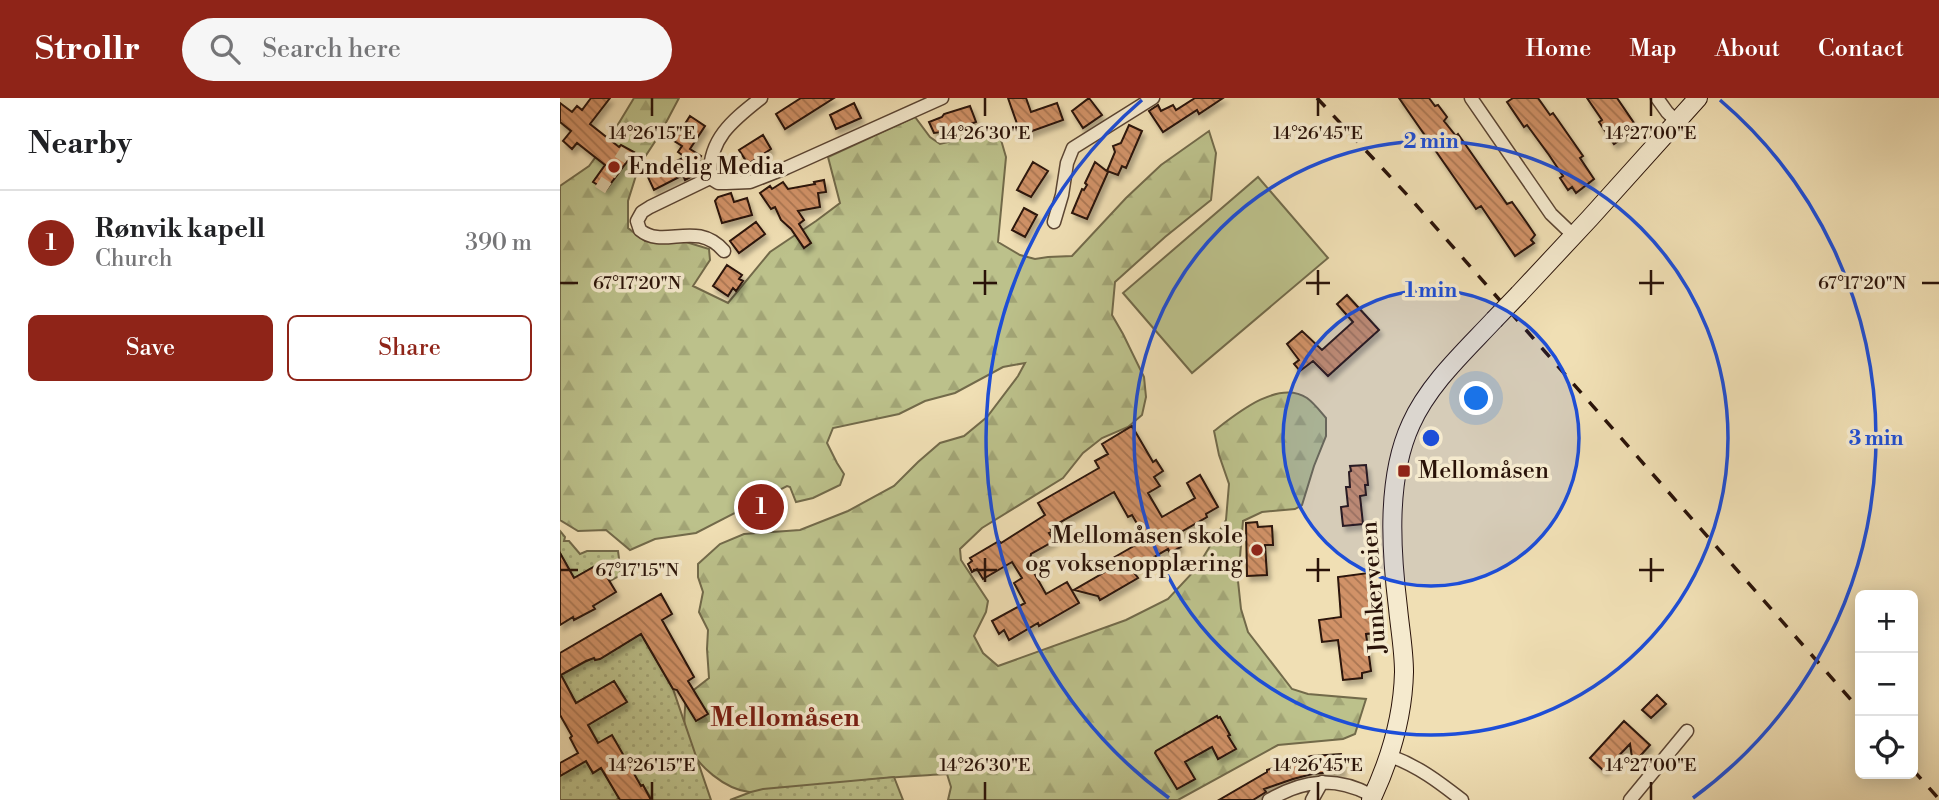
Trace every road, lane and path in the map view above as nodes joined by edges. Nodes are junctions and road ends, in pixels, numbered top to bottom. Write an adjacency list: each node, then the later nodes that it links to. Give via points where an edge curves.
1 (761, 98): 9 (street, via 718,139)
2 (942, 98): 9 (street, via 750,182 718,183)
3 (1153, 98): 7 (street)
4 (1471, 98): 11 (street, via 1551,214)
5 (1657, 98): 8 (street)
6 (1698, 98): 8 (street, Junkerveien)
7 (1136, 102): 10 (street, via 1073,149)
8 (1676, 121): 11 (street, Junkerveien)
9 (710, 178): 12 (street, via 642,212 637,221 644,233 652,236 701,236 714,240)
10 (1054, 222)
11 (1573, 235): 14 (street, Junkerveien, bridge, via 1440,379 1410,425 1391,519 1404,673)
12 (724, 251)
13 (1687, 732): 20 (street)
14 (1390, 756): 16 (street, Junkerveien); 19 (street, via 1410,763)
15 (1322, 782): 16 (street, via 1350,785); 17 (street); 18 (street)
16 (1372, 798)
17 (1269, 800)
18 (1312, 800)
19 (1462, 800)
20 (1630, 800)

